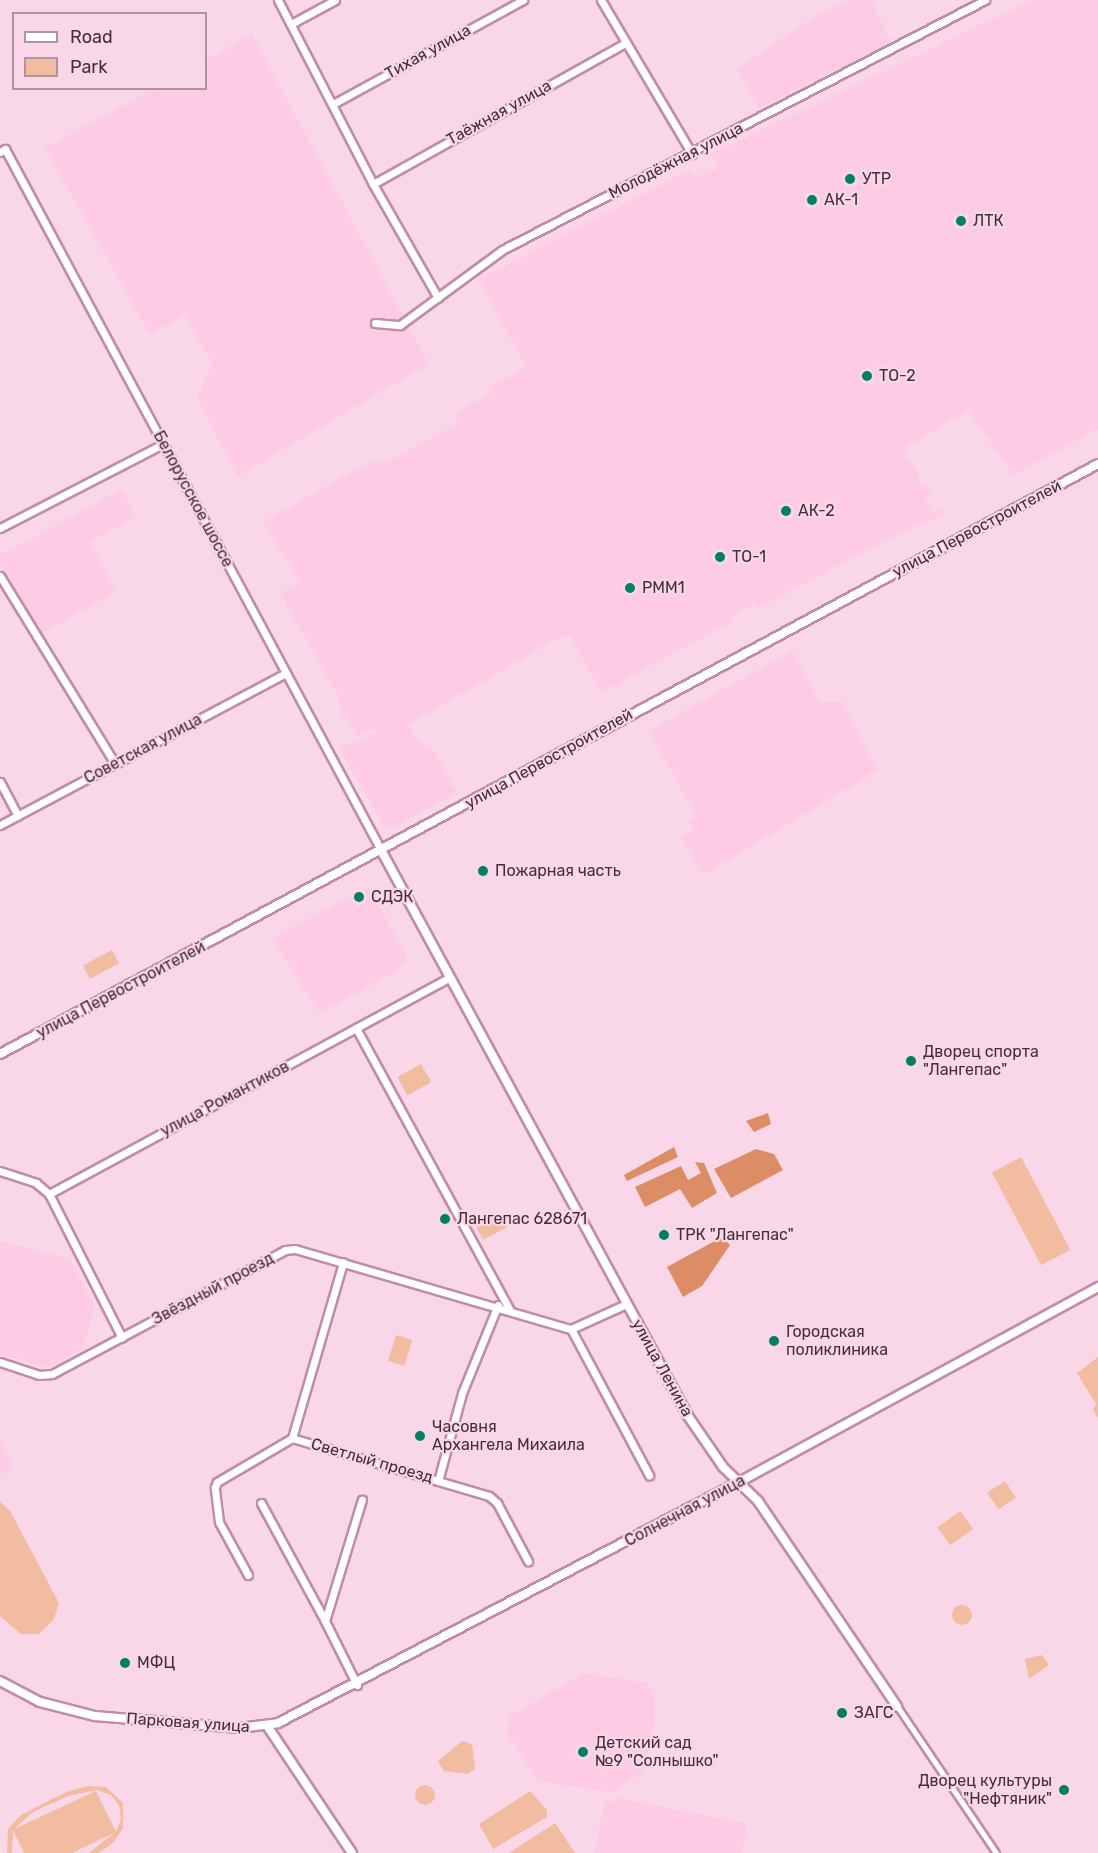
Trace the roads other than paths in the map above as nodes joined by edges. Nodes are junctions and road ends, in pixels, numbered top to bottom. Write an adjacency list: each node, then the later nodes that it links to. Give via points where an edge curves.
1 (278, 0): 6 (street)
2 (335, 0): 6 (street)
3 (523, 0): 8 (street, Тихая улица)
4 (601, 0): 7 (street)
5 (985, 0): 10 (street, Молодёжная улица)
6 (291, 24): 8 (street)
7 (626, 43): 10 (street); 11 (street, Таёжная улица)
8 (333, 104): 11 (street)
9 (3, 150): 14 (street, Белорусское шоссе)
10 (692, 154): 12 (street, Молодёжная улица, via 502,250)
11 (373, 184): 12 (street)
12 (438, 298): 13 (street, Молодёжная улица, via 400,325)
13 (375, 322)
14 (163, 444): 16 (street); 18 (street, Белорусское шоссе)
15 (1098, 464): 23 (street, улица Первостроителей)
16 (0, 528)
17 (0, 576): 19 (street)
18 (286, 673): 19 (street, Советская улица); 23 (street, Белорусское шоссе)
19 (115, 764): 21 (street, Советская улица)
20 (0, 782): 21 (street)
21 (18, 816): 22 (street, Советская улица)
22 (0, 825)
23 (381, 850): 24 (street, улица Ленина); 26 (street, улица Первостроителей)
24 (450, 977): 25 (street, улица Романтиков); 32 (street, улица Ленина)
25 (356, 1028): 28 (street, улица Романтиков); 31 (street)
26 (0, 1054)
27 (0, 1171): 28 (street, via 36,1183)
28 (49, 1194): 36 (street)
29 (343, 1262): 33 (street, Звёздный проезд); 36 (street, Звёздный проезд, via 285,1250); 38 (street)
30 (1098, 1287): 41 (street, Солнечная улица)
31 (504, 1301): 33 (street); 34 (street)
32 (626, 1304): 35 (street); 41 (street, улица Ленина, via 698,1432)
33 (496, 1307): 34 (street, Звёздный проезд); 40 (street, via 486,1342 462,1392)
34 (510, 1311): 35 (street, Звёздный проезд)
35 (572, 1329): 39 (street)
36 (122, 1338): 37 (street, Звёздный проезд, via 45,1375)
37 (0, 1362)
38 (292, 1438): 40 (street, Светлый проезд); 45 (street, Светлый проезд, via 217,1482 215,1487 219,1522)
39 (649, 1475)
40 (438, 1481): 44 (street, Светлый проезд, via 494,1498)
41 (739, 1482): 48 (street, Солнечная улица); 49 (street, улица Ленина, via 758,1501)
42 (362, 1499): 46 (street)
43 (261, 1503): 46 (street)
44 (528, 1561)
45 (248, 1575)
46 (325, 1621): 48 (street)
47 (0, 1681): 50 (street, Парковая улица, via 40,1702 81,1714 219,1727)
48 (357, 1685): 50 (street, Солнечная улица)
49 (897, 1706): 52 (street, улица Ленина)
50 (268, 1727): 51 (street, Парковая улица)
51 (352, 1853)
52 (996, 1853)

